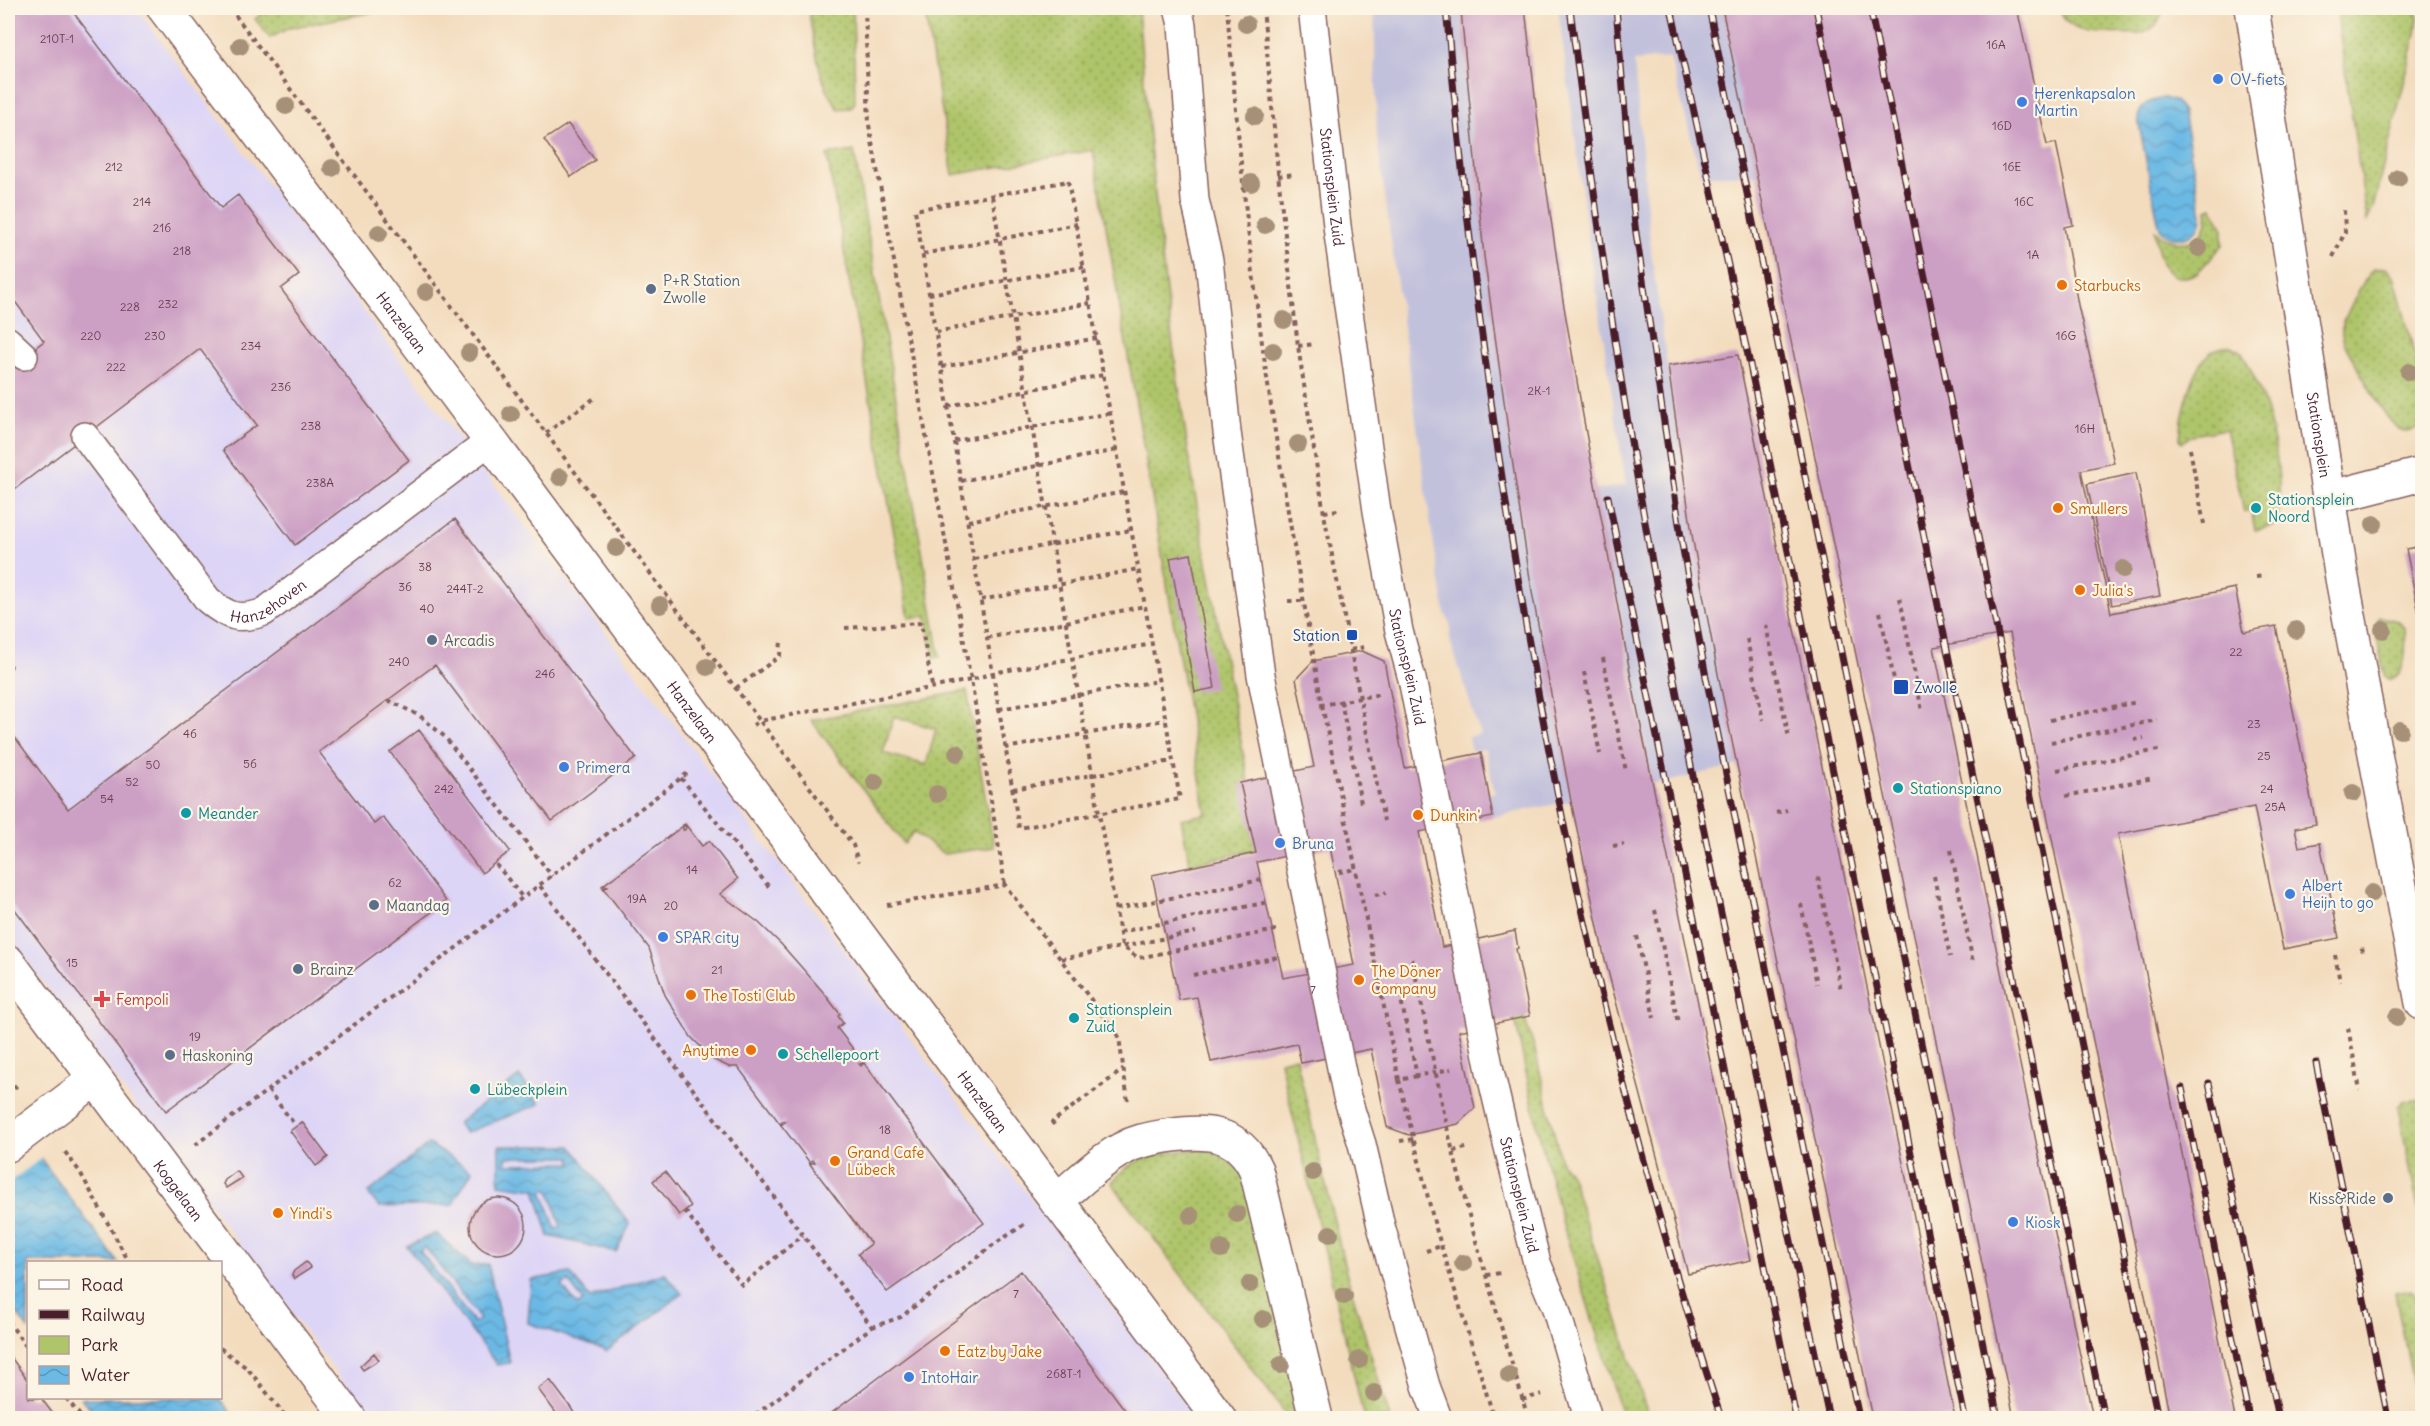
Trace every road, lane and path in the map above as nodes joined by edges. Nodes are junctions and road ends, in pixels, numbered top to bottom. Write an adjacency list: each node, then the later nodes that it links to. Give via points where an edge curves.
1 (164, 8): 34 (street, Hanzelaan)
2 (230, 8): 32 (path)
3 (865, 8): 76 (path, via 869,125)
4 (1178, 8): 193 (lane, via 1195,200 1209,260 1227,432 1261,675 1347,1097)
5 (1227, 8): 58 (path, via 1264,362)
6 (1263, 8): 10 (path)
7 (1312, 8): 196 (lane, Stationsplein Zuid, via 1342,267 1399,631 1506,1139 1537,1263 1556,1306)
8 (2252, 8): 42 (street, Stationsplein)
9 (1295, 174): 10 (path)
10 (1278, 176): 23 (path)
11 (992, 196): 12 (path, via 1068,181); 13 (path); 14 (path, via 915,210)
12 (1077, 224): 13 (path); 15 (path)
13 (1000, 239): 14 (path); 16 (path)
14 (923, 254): 17 (path)
15 (1084, 267): 16 (path); 18 (path)
16 (1006, 281): 17 (path); 19 (path)
17 (929, 294): 20 (path)
18 (1090, 303): 19 (path); 21 (path)
19 (1013, 317): 20 (path); 24 (path)
20 (936, 332): 25 (path)
21 (1097, 338): 24 (path); 26 (path)
22 (1315, 344): 23 (path)
23 (1298, 346): 45 (path)
24 (1019, 353): 25 (path); 27 (path)
25 (942, 367): 29 (path)
26 (1104, 375): 27 (path); 30 (path)
27 (1025, 391): 29 (path); 31 (path)
28 (596, 397): 32 (path)
29 (948, 406): 35 (path)
30 (1111, 413): 31 (path); 37 (path)
31 (1032, 427): 35 (path); 38 (path)
32 (546, 433): 79 (path)
33 (85, 436): 34 (lane, Hanzehoven, via 208,600 235,617 264,612)
34 (490, 441): 171 (street, Hanzelaan)
35 (954, 441): 40 (path)
36 (2190, 449): 47 (path)
37 (1117, 450): 38 (path); 41 (path)
38 (1039, 465): 40 (path); 43 (path)
39 (2422, 474): 42 (street)
40 (961, 480): 46 (path)
41 (1124, 492): 43 (path); 48 (path)
42 (2329, 498): 153 (street, Stationsplein)
43 (1046, 506): 46 (path); 49 (path)
44 (1341, 509): 45 (path)
45 (1324, 512): 69 (path)
46 (968, 521): 50 (path)
47 (2204, 524)
48 (1131, 530): 49 (path); 51 (path)
49 (1053, 544): 50 (path); 54 (path)
50 (974, 559): 56 (path)
51 (1138, 569): 54 (path); 59 (path)
52 (2265, 576): 53 (path)
53 (2256, 577)
54 (1059, 585): 56 (path); 61 (path)
55 (1900, 598): 88 (path)
56 (981, 600): 64 (path)
57 (1286, 601): 58 (path)
58 (1303, 601): 86 (path)
59 (1145, 606): 61 (path); 67 (path)
60 (1880, 612): 80 (path)
61 (1066, 622): 64 (path); 70 (path)
62 (1766, 625): 94 (path)
63 (844, 628): 78 (path, via 921,623)
64 (987, 638): 75 (path)
65 (781, 639): 79 (path, via 780,656)
66 (1747, 639): 90 (path)
67 (1152, 644): 70 (path); 77 (path)
68 (1364, 647): 69 (path)
69 (1351, 650): 82 (path)
70 (1072, 658): 75 (path); 81 (path)
71 (1603, 658): 103 (path)
72 (8, 666): 73 (path)
73 (15, 667)
74 (1584, 672): 100 (path)
75 (993, 673): 76 (path); 87 (path)
76 (971, 680): 78 (path); 123 (path)
77 (1158, 681): 81 (path); 89 (path)
78 (932, 687): 79 (path, via 760,721)
79 (736, 688)
80 (1896, 694)
81 (1078, 695): 87 (path); 93 (path)
82 (1359, 698): 84 (path); 114 (path)
83 (388, 700): 119 (path, via 420,716 445,737)
84 (1341, 701): 86 (path); 110 (path)
85 (2137, 702): 91 (path)
86 (1322, 705): 160 (path)
87 (999, 709): 98 (path)
88 (1922, 711)
89 (1165, 720): 93 (path); 101 (path)
90 (1763, 720)
91 (2050, 720)
92 (2157, 720): 97 (path)
93 (1085, 734): 98 (path); 104 (path)
94 (1789, 738)
95 (2145, 738): 96 (path)
96 (2134, 740)
97 (2051, 742)
98 (1005, 748): 108 (path)
99 (2163, 749): 102 (path)
100 (1600, 754)
101 (1172, 761): 104 (path); 113 (path, via 1180,799)
102 (2057, 770)
103 (1626, 771)
104 (1092, 774): 108 (path); 113 (path)
105 (2153, 778): 109 (path)
106 (1921, 783): 107 (path)
107 (1910, 786)
108 (1012, 789): 113 (path, via 1019,828)
109 (2066, 796)
110 (1361, 803)
111 (1787, 810): 112 (path)
112 (1776, 813)
113 (1099, 814): 132 (path)
114 (1384, 821)
115 (1624, 844): 116 (path)
116 (1613, 846)
117 (1951, 849): 147 (path)
118 (496, 864): 128 (path)
119 (552, 876): 124 (path); 125 (path, via 681,778)
120 (1934, 876): 143 (path)
121 (1818, 877): 152 (path)
122 (1261, 880): 132 (path)
123 (1005, 885): 131 (path); 144 (path)
124 (540, 886): 128 (path); 173 (path)
125 (770, 888)
126 (1386, 893): 127 (path)
127 (1376, 895)
128 (523, 898): 161 (path)
129 (1279, 900): 135 (path)
130 (1801, 904): 150 (path)
131 (882, 906)
132 (1116, 909): 135 (path)
133 (1654, 910): 155 (path)
134 (1285, 928): 138 (path, via 1138,958)
135 (1120, 932): 138 (path)
136 (1196, 932): 138 (path)
137 (1637, 936): 154 (path)
138 (1122, 946): 144 (path)
139 (2366, 949): 140 (path)
140 (2360, 950)
141 (2335, 955): 149 (path)
142 (1278, 957): 148 (path)
143 (1950, 957)
144 (1061, 959): 163 (path, via 1119,1037)
145 (1412, 959): 169 (path)
146 (8, 962): 159 (street, Koggelaan)
147 (1973, 963)
148 (1193, 975)
149 (2340, 982)
150 (1817, 984)
151 (1398, 985): 157 (path)
152 (1841, 990)
153 (2422, 1003)
154 (1654, 1018)
155 (1678, 1023)
156 (2348, 1028): 162 (path)
157 (1415, 1066)
158 (1417, 1076): 160 (path)
159 (95, 1079): 165 (street); 170 (street, Koggelaan)
160 (1399, 1080): 166 (path)
161 (268, 1090): 164 (path); 170 (path)
162 (2360, 1090)
163 (1128, 1102)
164 (296, 1125)
165 (25, 1131): 176 (path, via 80,1172)
166 (1414, 1138): 167 (path); 174 (path)
167 (1395, 1142)
168 (1470, 1147): 169 (path)
169 (1453, 1151): 178 (path)
170 (163, 1168): 189 (street, Koggelaan)
171 (1056, 1201): 180 (path, via 902,1317); 191 (street, Hanzelaan); 192 (street, via 1119,1150 1142,1141 1201,1132 1228,1138 1239,1146 1250,1156 1256,1170)
172 (686, 1211): 173 (path, via 742,1285)
173 (803, 1234): 180 (path)
174 (1441, 1245): 175 (path); 186 (path)
175 (1426, 1251)
176 (128, 1261)
177 (1502, 1273): 178 (path)
178 (1486, 1275): 185 (path)
179 (8, 1321): 181 (path)
180 (872, 1327): 190 (path)
181 (27, 1348)
182 (222, 1350): 188 (path, via 248,1369)
183 (1549, 1392): 185 (path)
184 (67, 1399): 187 (path)
185 (1522, 1400): 195 (path)
186 (1493, 1416): 194 (path)
187 (82, 1419)
188 (287, 1419)
189 (349, 1419)
190 (751, 1419)
191 (1219, 1419)
192 (1316, 1419)
193 (1438, 1419)
194 (1480, 1419)
195 (1528, 1419)
196 (1588, 1419)

